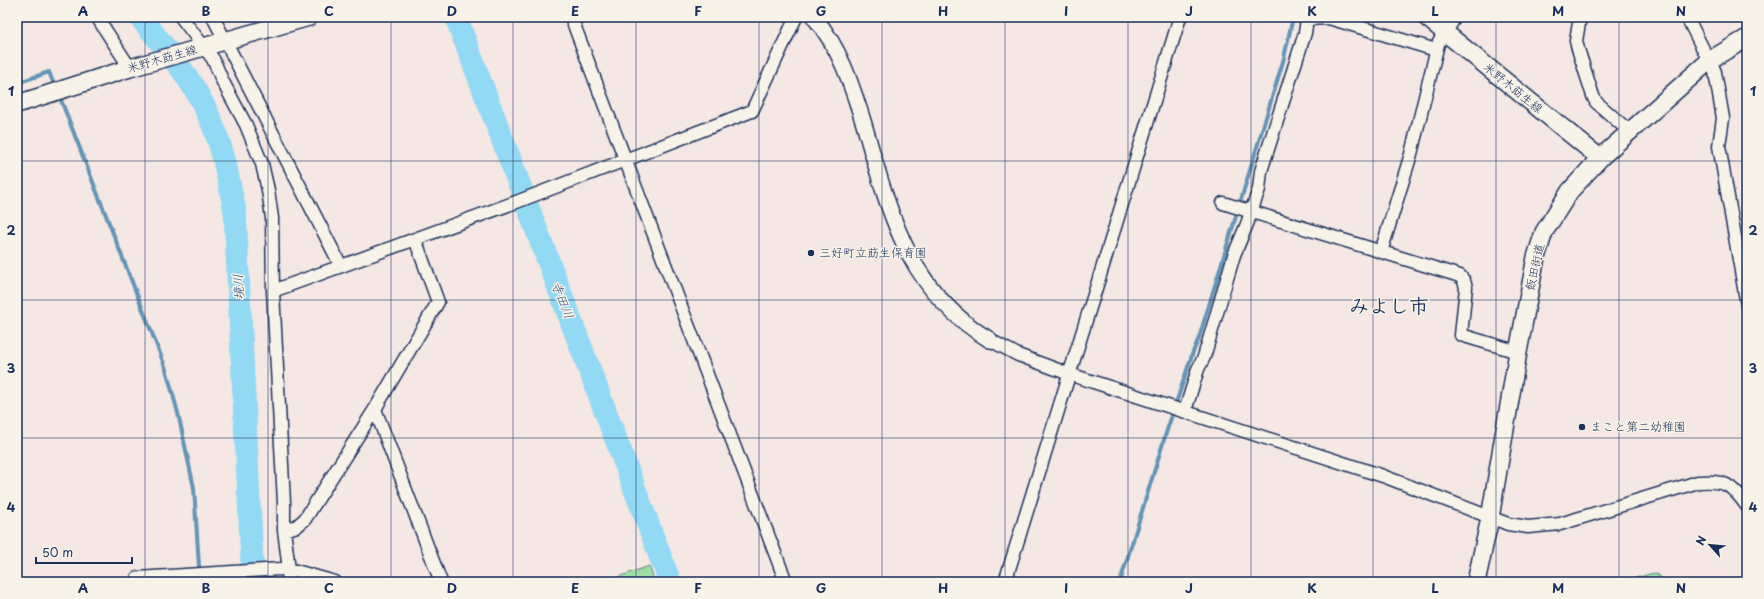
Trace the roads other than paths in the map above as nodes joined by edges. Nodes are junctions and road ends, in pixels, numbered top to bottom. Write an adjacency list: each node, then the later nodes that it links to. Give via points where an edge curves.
1 (97, 17): 19 (street)
2 (181, 17): 16 (street)
3 (213, 17): 15 (street)
4 (309, 17): 15 (main road, 米野木莇生線)
5 (571, 17): 23 (street)
6 (796, 17): 23 (street, via 752,111)
7 (814, 17): 31 (street, via 845,67 894,223 910,258 928,286 947,306 966,324)
8 (1180, 17): 33 (street)
9 (1426, 17): 13 (main road, 米野木莇生線)
10 (1453, 17): 13 (street)
11 (1580, 17): 21 (street, via 1576,41 1593,96 1596,102)
12 (1687, 17): 18 (street)
13 (1444, 33): 17 (street); 22 (main road, 米野木莇生線)
14 (1747, 38): 18 (main road, 飯田街道)
15 (226, 40): 16 (main road, 米野木莇生線); 28 (street)
16 (204, 47): 19 (main road, 米野木莇生線); 29 (street, via 213,59 246,125 262,164 272,218)
17 (1436, 50): 25 (street, via 1329,18 1307,19 1305,33 1261,171 1258,189); 27 (street, via 1412,154)
18 (1710, 60): 21 (main road, 飯田街道); 30 (street, via 1715,72 1723,118 1720,146)
19 (130, 68): 20 (main road, 米野木莇生線)
20 (17, 104)
21 (1630, 132): 22 (main road, 飯田街道)
22 (1600, 158): 32 (main road, 飯田街道, via 1570,191 1544,232 1536,257)
23 (624, 160): 26 (street); 44 (street)
24 (1225, 204): 25 (street)
25 (1249, 211): 27 (street); 35 (street)
26 (415, 239): 28 (street); 34 (street, via 438,302)
27 (1381, 252): 32 (street, via 1462,278 1466,287 1461,335)
28 (341, 266): 29 (street)
29 (273, 291): 38 (street)
30 (1747, 305)
31 (990, 340): 33 (street, via 1018,356)
32 (1518, 352): 37 (main road, 飯田街道)
33 (1069, 374): 35 (street); 45 (street)
34 (375, 408): 38 (street, via 305,519 297,526); 43 (street)
35 (1185, 411): 37 (street, via 1383,476)
36 (1747, 506): 37 (street, via 1735,489 1714,480 1698,482 1560,524 1528,527)
37 (1490, 518): 46 (main road, 飯田街道)
38 (284, 530): 39 (street)
39 (286, 574): 41 (street, via 222,572); 42 (street)
40 (137, 578): 41 (street)
41 (195, 578)
42 (335, 582)
43 (441, 582)
44 (786, 582)
45 (1005, 582)
46 (1476, 582)

